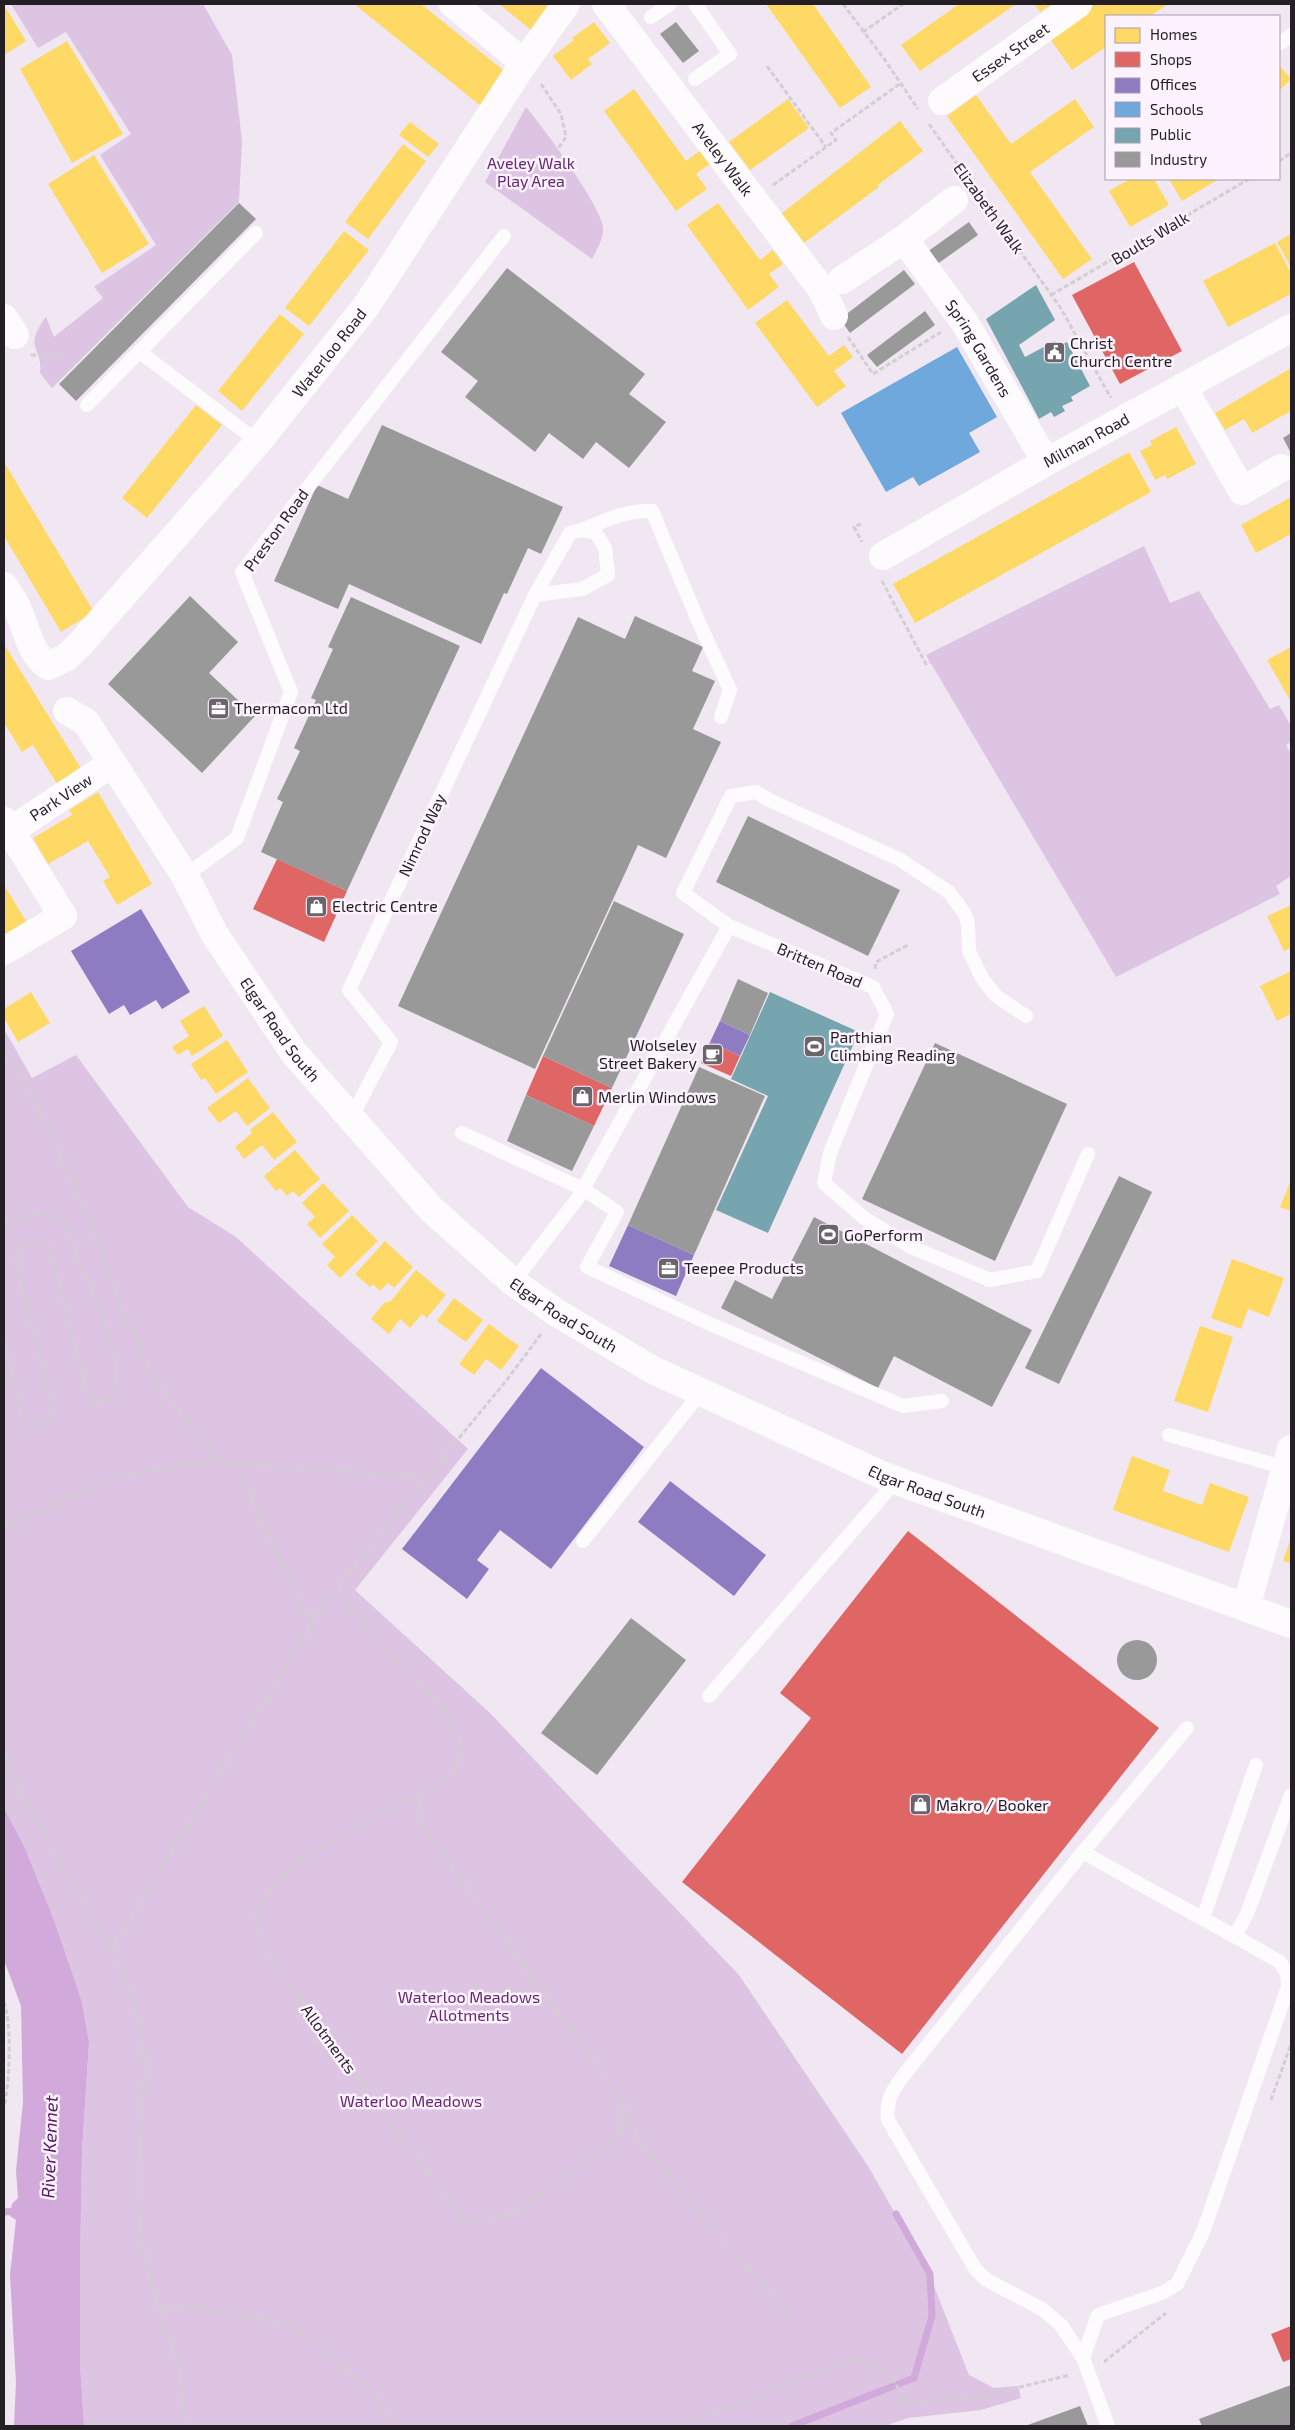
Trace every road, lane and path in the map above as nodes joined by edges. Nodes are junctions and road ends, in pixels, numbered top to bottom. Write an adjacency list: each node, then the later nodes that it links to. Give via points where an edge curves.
1 (454, 4): 13 (street)
2 (566, 4): 13 (street, Waterloo Road)
3 (606, 4): 30 (street, Aveley Walk, via 822,290)
4 (670, 4): 9 (lane)
5 (695, 4): 15 (lane, via 730,54)
6 (843, 4): 10 (path, Elizabeth Walk)
7 (903, 4): 10 (path)
8 (1078, 4): 17 (street, Essex Street)
9 (651, 18)
10 (863, 32): 16 (path, Elizabeth Walk)
11 (1291, 35): 12 (lane)
12 (1280, 43)
13 (522, 66): 19 (path, via 542,86 561,114 566,137); 37 (street, Waterloo Road, via 367,305)
14 (767, 66): 18 (path)
15 (695, 80)
16 (901, 84): 17 (path, Elizabeth Walk); 18 (path, via 831,133 836,140)
17 (931, 113): 24 (path, Elizabeth Walk)
18 (826, 147): 23 (path)
19 (557, 150)
20 (1291, 153): 21 (path)
21 (1280, 160)
22 (1247, 180): 29 (path, Boults Walk)
23 (772, 186)
24 (966, 190): 27 (street); 29 (path, Elizabeth Walk)
25 (256, 233): 33 (lane)
26 (504, 236): 51 (lane, Preston Road, via 242,572 291,692 237,838)
27 (904, 239): 28 (street); 31 (street, Spring Gardens)
28 (842, 280)
29 (1051, 295): 36 (path, Elizabeth Walk)
30 (834, 316): 31 (path, via 873,374 943,331)
31 (965, 323): 38 (street, Spring Gardens)
32 (1291, 328): 34 (street, Milman Road)
33 (140, 352): 35 (lane); 37 (lane)
34 (1182, 387): 36 (street, Milman Road); 39 (street, via 1242,491)
35 (88, 406)
36 (1123, 420): 38 (street, Milman Road)
37 (258, 442): 45 (street, Waterloo Road, via 67,657 48,666 39,659)
38 (1046, 462): 42 (street, Milman Road)
39 (1281, 468)
40 (861, 524): 42 (path, via 854,527)
41 (582, 530): 44 (lane, Nimrod Way, via 570,533); 44 (lane, via 596,533 605,548 608,575 582,589); 48 (lane, Nimrod Way, via 621,514 652,511 730,690)
42 (875, 559): 46 (path, via 926,664)
43 (4, 586): 45 (street)
44 (535, 596): 58 (lane, Nimrod Way, via 349,990 392,1042)
45 (11, 614)
46 (930, 662)
47 (67, 711): 49 (street, Elgar Road South, via 86,722)
48 (721, 717)
49 (111, 764): 50 (street, Park View); 51 (street, Elgar Road South)
50 (7, 826): 54 (street, Park View, via 63,916)
51 (185, 876): 58 (street, Elgar Road South, via 215,935 294,1053)
52 (729, 926): 55 (lane, Britten Road); 56 (lane, Britten Road, via 683,893 731,796 756,792 899,859 948,892 965,914 969,951 982,978 996,996); 61 (lane)
53 (908, 945): 55 (path, via 876,962)
54 (4, 951)
55 (873, 987): 60 (lane, Britten Road, via 887,1014 830,1153 824,1184 864,1218 911,1247 990,1280 1037,1271)
56 (1026, 1016)
57 (4, 1057): 70 (path, via 18,1067 42,1115 83,1206 125,1315 158,1385)
58 (351, 1118): 63 (street, Elgar Road South, via 431,1209)
59 (462, 1133): 61 (lane)
60 (1088, 1154)
61 (583, 1188): 63 (lane); 67 (lane, via 617,1212 587,1267 710,1324 903,1406)
62 (4, 1224): 65 (path, via 34,1214 49,1216 65,1224 99,1308 117,1364 114,1393 106,1400 93,1403 86,1388 50,1247 40,1241 30,1242 16,1253 16,1266 51,1402 50,1419 41,1425 31,1427 22,1418)
63 (513, 1282): 64 (street, Elgar Road South)
64 (557, 1313): 66 (street, Elgar Road South, via 653,1370); 72 (path, via 506,1381)
65 (4, 1336)
66 (701, 1392): 73 (street, Elgar Road South); 75 (lane)
67 (942, 1401)
68 (1169, 1435): 69 (lane)
69 (1288, 1459): 77 (street)
70 (218, 1460): 71 (path); 74 (path, via 118,1476)
71 (235, 1463): 72 (path); 78 (path)
72 (425, 1477): 76 (path, via 342,1579)
73 (896, 1481): 77 (street, Elgar Road South); 80 (lane)
74 (4, 1527)
75 (583, 1541)
76 (340, 1589): 78 (path, via 327,1598); 84 (path, via 354,1613 445,1710 460,1742 455,1772)
77 (1246, 1607): 79 (street, Elgar Road South)
78 (311, 1624): 89 (path)
79 (1291, 1624)
80 (709, 1696)
81 (1187, 1728): 86 (lane)
82 (4, 1749): 89 (path, via 20,1792)
83 (1256, 1765): 87 (lane)
84 (422, 1794): 91 (path, via 416,1817); 91 (path, Allotments, via 378,1815 303,1861 272,1888 255,1914 259,1941 466,2222 513,2214 624,2133)
85 (1291, 1795): 88 (lane, via 1247,1914)
86 (1083, 1852): 87 (lane); 95 (lane, via 895,2086 886,2105 888,2120 976,2270 988,2280 1042,2309 1061,2325)
87 (1203, 1918): 88 (lane)
88 (1235, 1936): 95 (lane, via 1280,1962 1287,1973 1288,1987 1203,2232 1176,2284 1162,2293 1098,2315)
89 (111, 1950): 93 (path, via 122,1968 142,2036 145,2070 138,2175 139,2222 147,2270)
90 (4, 2002): 92 (path, via 8,2011 9,2051)
91 (621, 2100): 94 (path, via 641,2144)
92 (4, 2106)
93 (158, 2308): 97 (path, via 180,2372); 98 (path, via 204,2309 294,2324 376,2396)
94 (791, 2318)
95 (1083, 2358): 100 (lane)
96 (1067, 2376): 99 (path, via 978,2398 906,2402 893,2379 858,2358)
97 (185, 2426)
98 (394, 2426)
99 (678, 2426)
100 (1108, 2426)

